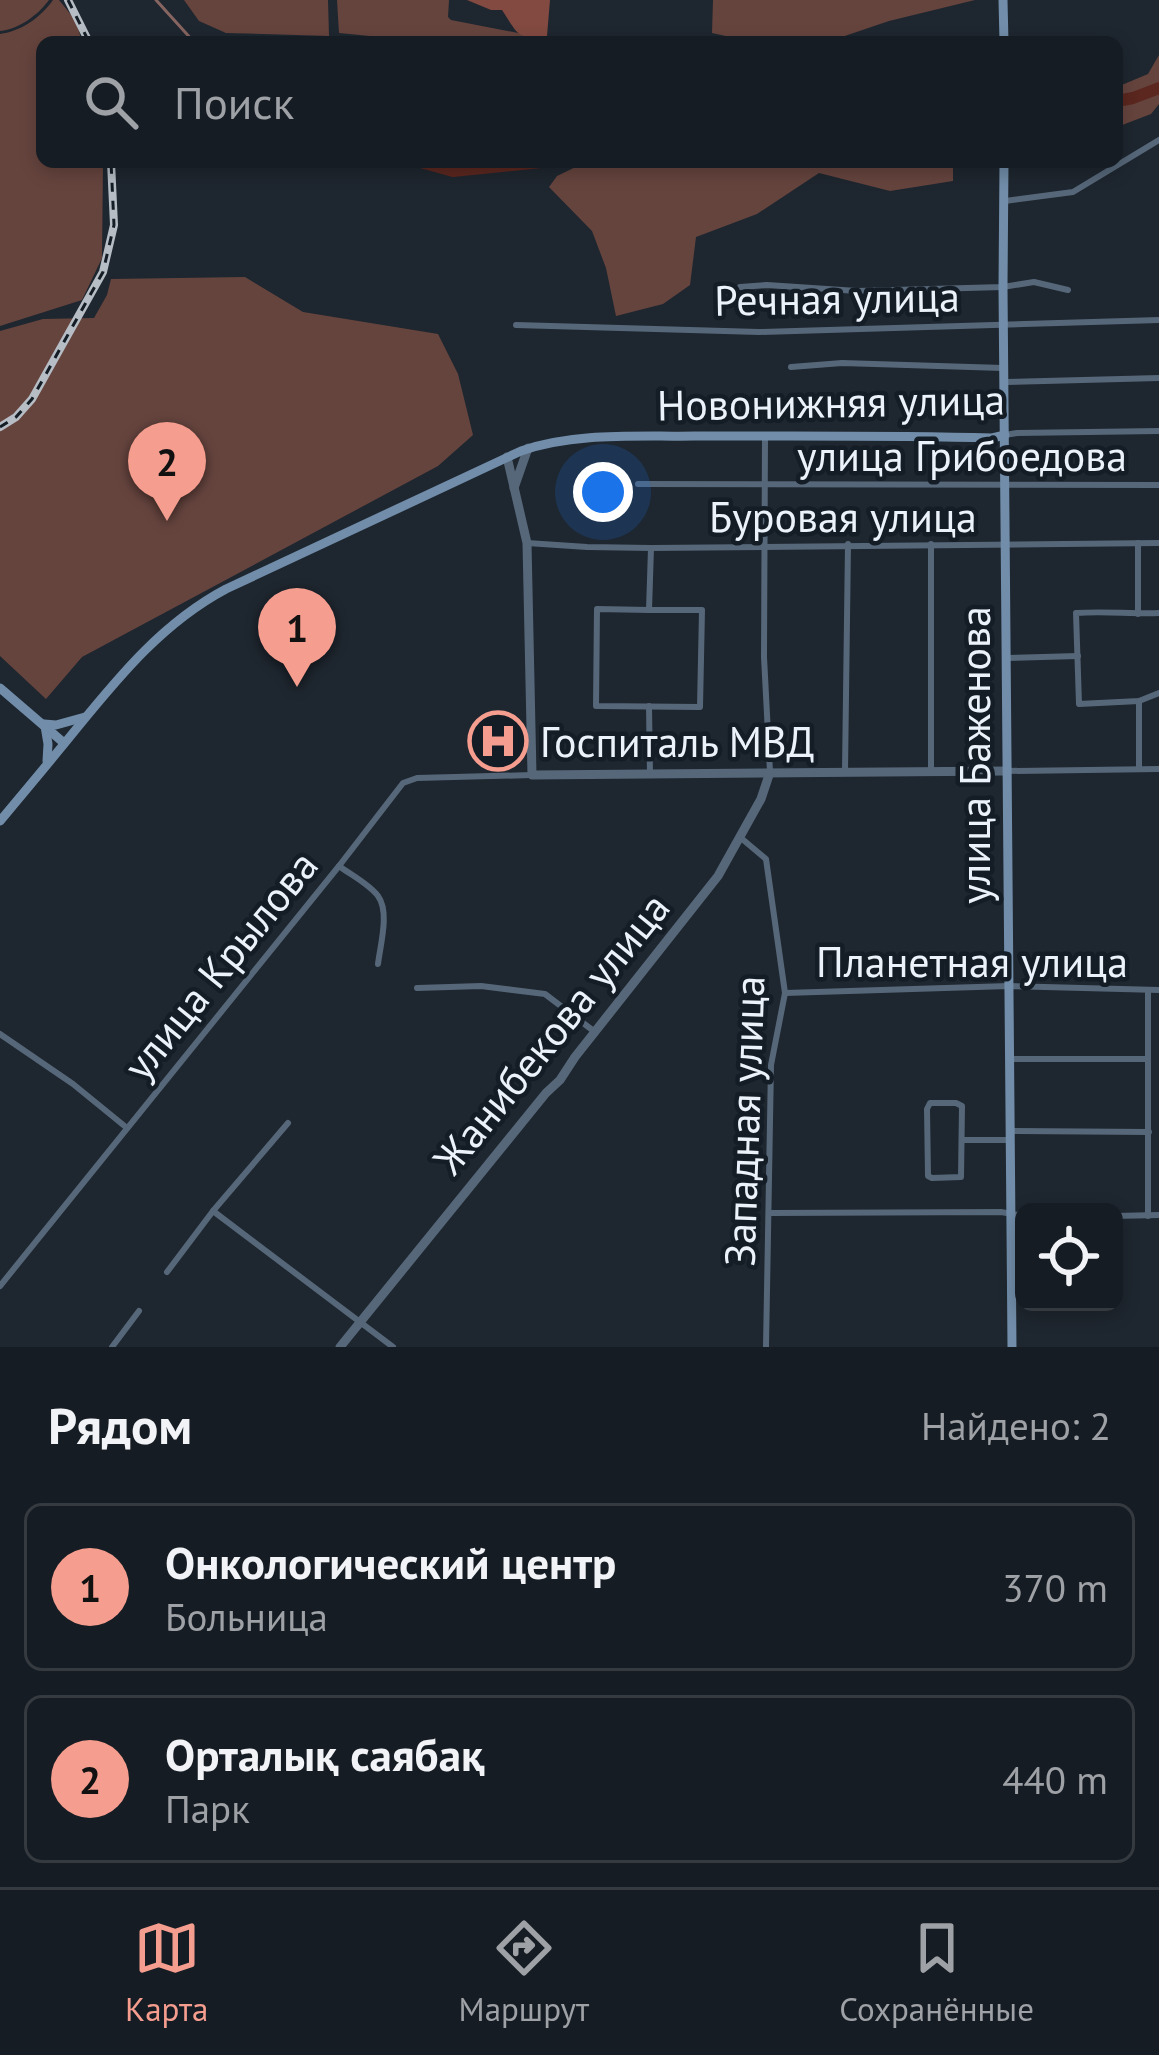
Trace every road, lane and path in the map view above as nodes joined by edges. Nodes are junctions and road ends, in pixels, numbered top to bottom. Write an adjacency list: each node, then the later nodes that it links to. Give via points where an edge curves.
1 (1003, 0): 2 (main road)
2 (1004, 36)
3 (1159, 140): 4 (street)
4 (1123, 162)
5 (1004, 168): 7 (main road, улица Баженова)
6 (1113, 168): 7 (street, via 1073,192)
7 (1005, 201): 9 (main road, улица Баженова)
8 (740, 287): 9 (street)
9 (1003, 287): 10 (street, via 1034,282); 12 (main road, улица Баженова)
10 (1068, 290)
11 (1159, 320): 12 (street, Речная улица)
12 (1004, 325): 13 (street, Речная улица, via 759,332); 15 (main road, улица Баженова)
13 (516, 326)
14 (791, 367): 15 (street)
15 (1004, 368): 17 (main road, улица Баженова)
16 (1159, 379): 17 (street)
17 (1004, 382): 20 (main road, улица Баженова)
18 (1159, 431): 20 (street, Новонижняя улица)
19 (765, 436): 20 (main road, Новонижняя улица); 21 (main road, Новонижняя улица); 24 (street)
20 (1005, 436): 26 (main road, улица Баженова)
21 (528, 448): 22 (main road, Новонижняя улица); 27 (street)
22 (507, 457): 27 (street); 45 (main road, Новонижняя улица, via 194,608)
23 (638, 484): 24 (street, улица Грибоедова)
24 (765, 485): 26 (street, улица Грибоедова); 33 (street)
25 (1159, 485): 26 (street, улица Грибоедова)
26 (1005, 487): 34 (main road, улица Баженова)
27 (514, 488): 28 (street)
28 (527, 543): 35 (street, Буровая улица); 56 (street)
29 (1138, 543): 30 (street, Буровая улица); 34 (street, Буровая улица); 38 (street)
30 (1159, 543)
31 (848, 544): 32 (street, Буровая улица); 33 (street, Буровая улица); 52 (street)
32 (931, 544): 34 (street, Буровая улица); 53 (street)
33 (765, 545): 35 (street, Буровая улица); 54 (street)
34 (1005, 545): 40 (main road, улица Баженова)
35 (651, 548): 36 (street)
36 (649, 610): 44 (street, via 702,610 700,707); 44 (street, via 597,609 595,659 596,706)
37 (1159, 613): 38 (street)
38 (1138, 614): 39 (street, via 1076,613)
39 (1078, 656): 40 (street); 43 (street, via 1079,704)
40 (1006, 658): 51 (main road, улица Баженова)
41 (0, 688): 46 (main road)
42 (1159, 693): 43 (street)
43 (1139, 701): 49 (street)
44 (650, 706): 55 (street)
45 (85, 717): 46 (main road); 47 (main road, Новонижняя улица)
46 (44, 725): 47 (main road); 48 (main road)
47 (64, 743): 48 (main road, Новонижняя улица)
48 (47, 761): 57 (main road, Новонижняя улица)
49 (1139, 769): 50 (street); 51 (street)
50 (1159, 769)
51 (1006, 770): 53 (street); 61 (main road, улица Баженова)
52 (845, 771): 53 (street); 54 (street)
53 (931, 771)
54 (770, 772): 55 (street); 58 (street, Жанибекова улица)
55 (650, 774): 56 (street)
56 (532, 775): 59 (street, улица Крылова, via 408,779)
57 (0, 821)
58 (741, 838): 65 (street, Западная улица, via 766,859); 66 (street, Жанибекова улица)
59 (339, 866): 60 (street, via 382,902); 71 (street, улица Крылова)
60 (378, 964)
61 (1009, 986): 63 (street, Планетная улица); 65 (street, Планетная улица); 68 (main road, улица Баженова)
62 (417, 988): 66 (street, via 545,994)
63 (1148, 990): 64 (street, Планетная улица); 69 (street)
64 (1159, 990)
65 (785, 993): 76 (street, Западная улица, via 771,1065)
66 (595, 1032): 85 (street, Жанибекова улица)
67 (0, 1034): 71 (street)
68 (1009, 1059): 69 (street); 73 (main road, улица Баженова)
69 (1147, 1059): 72 (street)
70 (288, 1124): 75 (street)
71 (127, 1128): 83 (street, улица Крылова)
72 (1150, 1132): 73 (street); 81 (street)
73 (1010, 1136): 74 (street); 77 (main road, улица Баженова)
74 (963, 1140): 74 (street, via 961,1105 928,1104 930,1178 962,1176)
75 (213, 1211): 82 (street); 85 (street)
76 (768, 1213): 77 (street); 89 (street, Западная улица)
77 (1011, 1214): 78 (street); 90 (main road, улица Баженова)
78 (1015, 1215)
79 (1159, 1215): 81 (street)
80 (1123, 1216): 81 (street)
81 (1148, 1216)
82 (166, 1272)
83 (0, 1286)
84 (139, 1311): 86 (street)
85 (360, 1322): 87 (street, Жанибекова улица); 88 (street)
86 (112, 1347)
87 (340, 1347)
88 (393, 1347)
89 (766, 1347)
90 (1012, 1347)

